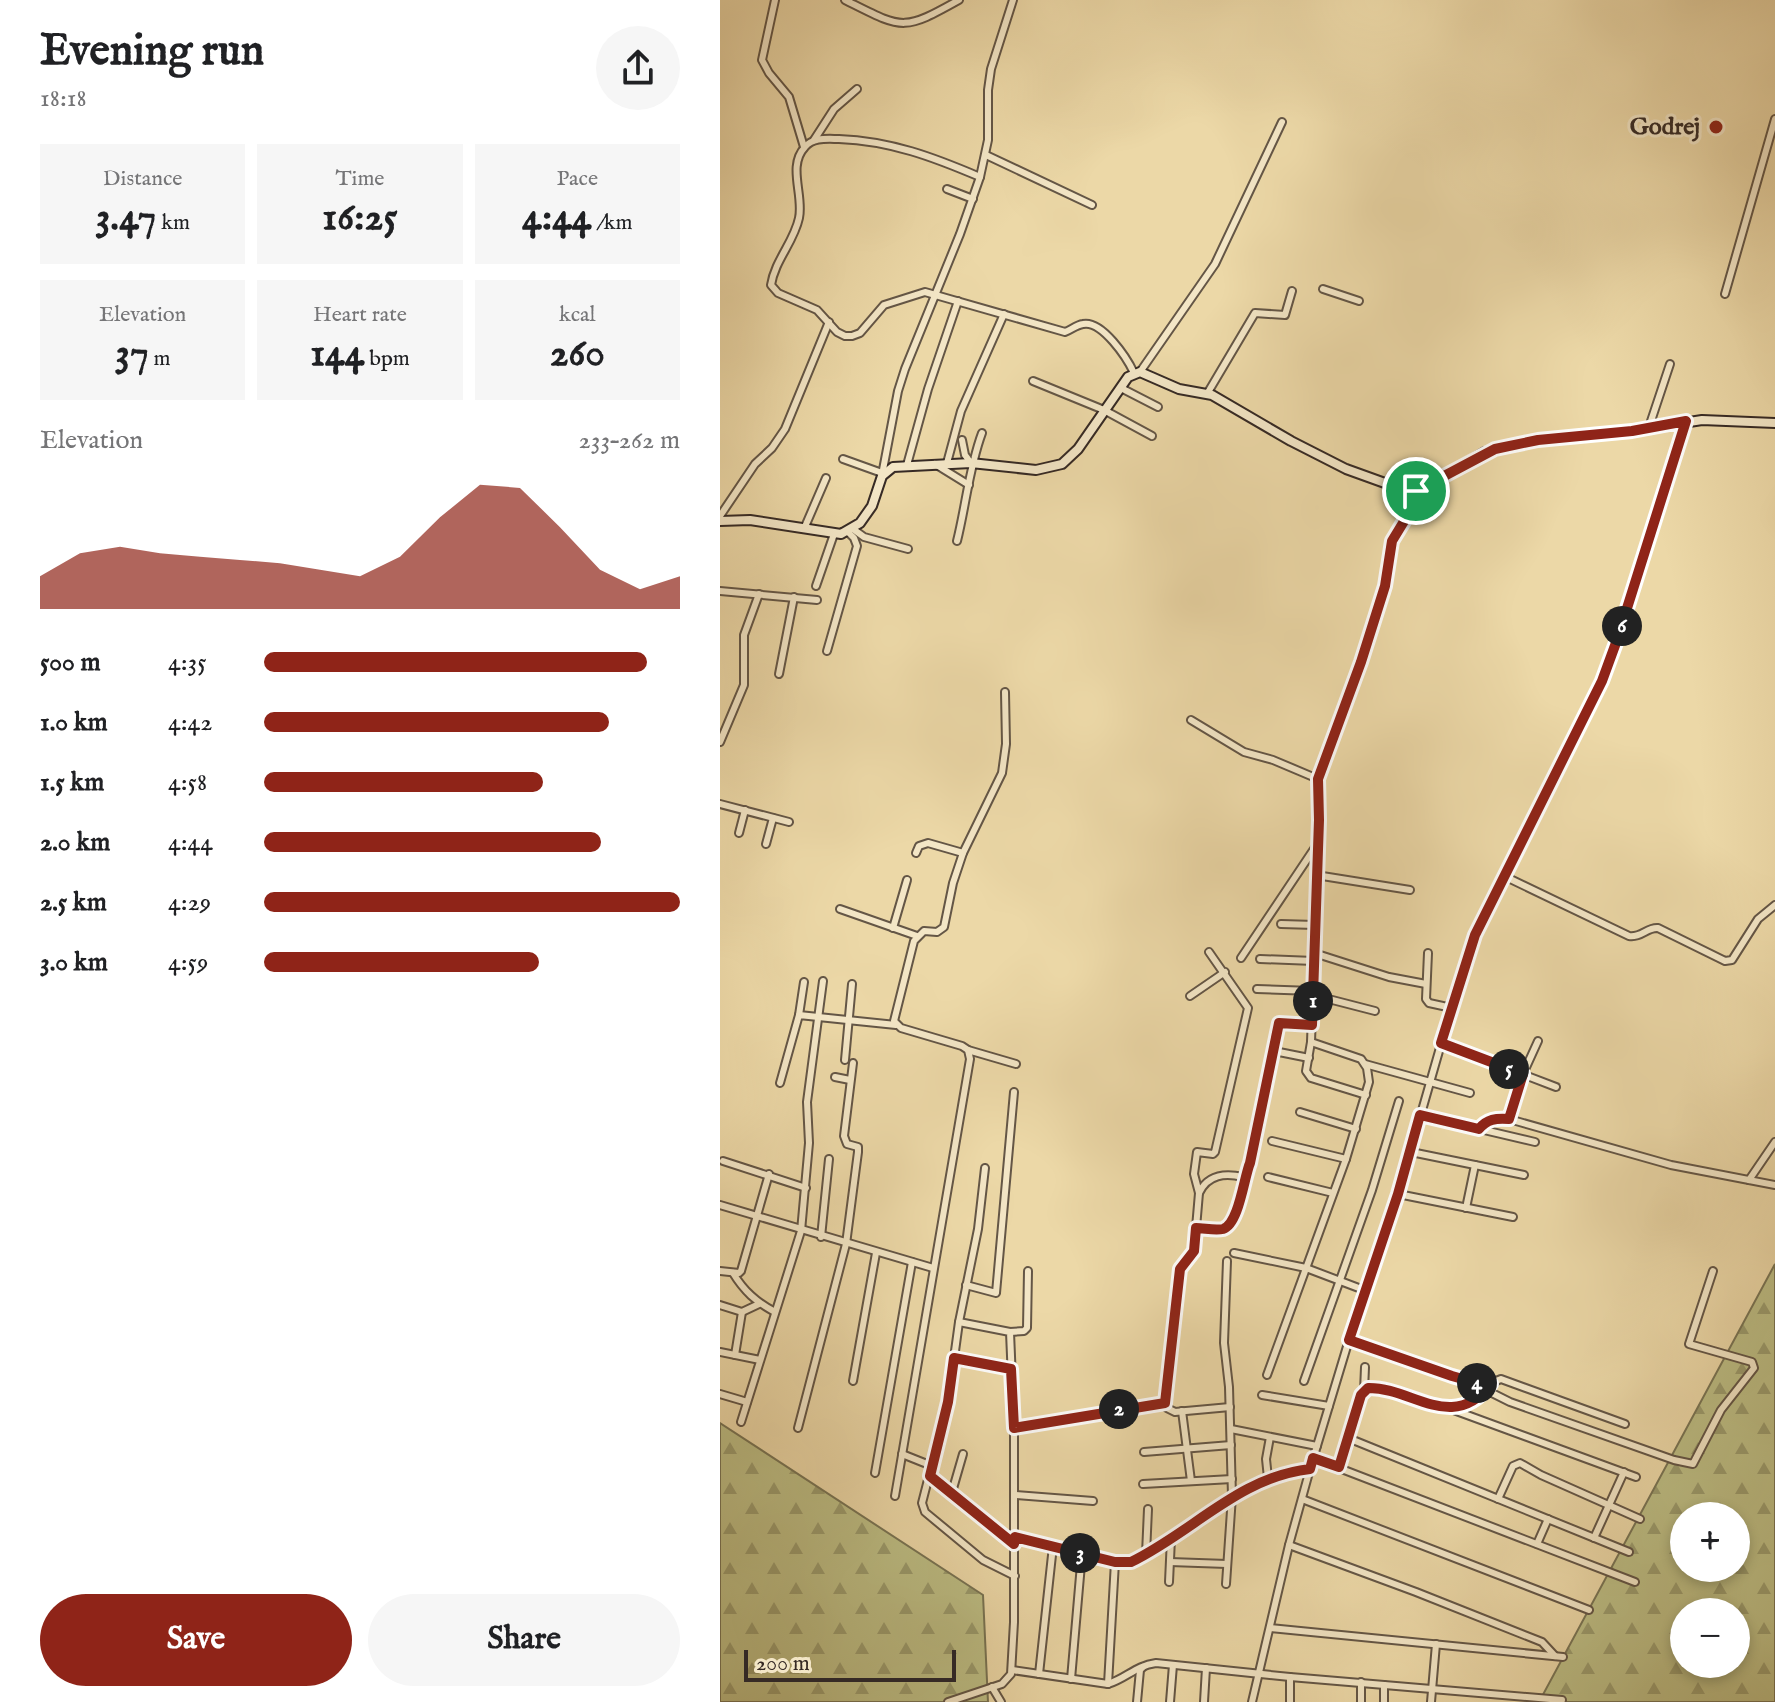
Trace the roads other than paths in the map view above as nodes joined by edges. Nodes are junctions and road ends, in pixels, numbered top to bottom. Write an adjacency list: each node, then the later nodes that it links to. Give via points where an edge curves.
1 (775, 0): 9 (street, via 762,60 789,97)
2 (845, 0): 3 (street, via 889,22 907,24)
3 (959, 0)
4 (1013, 0): 10 (street, via 989,80)
5 (857, 89): 8 (street, via 834,109)
6 (1775, 119): 18 (street)
7 (1282, 122): 24 (street, via 1215,264)
8 (814, 140): 9 (street); 11 (street, via 895,145)
9 (804, 147): 22 (street, via 796,172 799,219 771,285)
10 (986, 155): 11 (street); 14 (street)
11 (980, 177): 13 (street)
12 (947, 189): 13 (street)
13 (973, 199): 17 (street)
14 (1092, 205)
15 (1323, 289): 20 (street)
16 (1292, 291): 27 (street, via 1285,315 1255,313)
17 (934, 293): 19 (street); 22 (street, via 884,305 852,336 837,332); 41 (street, via 898,391)
18 (1725, 294)
19 (958, 301): 21 (street); 40 (street)
20 (1359, 301)
21 (1004, 314): 24 (street, via 1065,332 1084,324 1099,328); 38 (street, via 961,411)
22 (829, 322): 45 (street, via 785,429)
23 (1670, 364): 32 (street)
24 (1137, 372): 26 (street); 27 (street)
25 (1033, 381): 29 (street)
26 (1121, 388): 28 (street); 29 (street)
27 (1207, 394): 44 (street, via 1346,469 1396,489)
28 (1158, 407)
29 (1104, 410): 34 (street); 39 (street, via 1062,464 1036,470)
30 (1686, 421): 31 (street); 32 (street); 74 (street, via 1602,681)
31 (1775, 423)
32 (1649, 427): 44 (street, via 1495,449)
33 (982, 433): 39 (street)
34 (1152, 436)
35 (962, 440): 39 (street)
36 (843, 459): 41 (street)
37 (934, 463): 38 (street); 40 (street); 43 (street)
38 (947, 463): 39 (street)
39 (971, 463): 43 (street)
40 (907, 465): 41 (street)
41 (882, 474): 47 (street, via 872,506)
42 (826, 478): 46 (street)
43 (969, 485): 49 (street)
44 (1416, 491): 63 (street, via 1392,541 1380,601)
45 (720, 518): 46 (street)
46 (804, 529): 48 (street)
47 (850, 530): 48 (street); 50 (street); 56 (street, via 857,546)
48 (834, 534): 51 (street)
49 (957, 541)
50 (908, 549)
51 (816, 586)
52 (720, 591): 53 (street)
53 (759, 594): 54 (street); 60 (street, via 744,635 744,685)
54 (794, 597): 55 (street); 57 (street)
55 (817, 600)
56 (827, 651)
57 (779, 674)
58 (1005, 692): 72 (street, via 1002,773)
59 (720, 714): 60 (street)
60 (729, 716): 62 (street)
61 (1191, 720): 63 (street, via 1244,752)
62 (720, 742)
63 (1318, 779): 70 (street)
64 (720, 804): 65 (street)
65 (745, 810): 66 (street); 68 (street)
66 (773, 818): 67 (street); 69 (street)
67 (789, 822)
68 (739, 833)
69 (766, 844)
70 (1316, 846): 73 (street); 86 (street)
71 (916, 853): 72 (street, via 928,843)
72 (963, 853): 82 (street, via 944,927)
73 (1316, 875): 76 (street); 80 (street)
74 (1504, 876): 77 (street, via 1629,936 1658,928 1725,961 1732,960 1758,919); 96 (street, via 1475,935)
75 (907, 880): 81 (street)
76 (1410, 890)
77 (1775, 905)
78 (840, 909): 81 (street)
79 (1281, 924): 80 (street)
80 (1315, 925): 85 (street)
81 (893, 928): 82 (street)
82 (917, 936): 101 (street)
83 (1209, 952): 88 (street)
84 (1428, 953): 92 (street)
85 (1314, 957): 87 (street); 92 (street); 94 (street)
86 (1241, 958)
87 (1260, 959)
88 (1225, 972): 95 (street); 144 (street, via 1247,1002 1248,1015 1215,1152 1197,1152 1194,1174)
89 (823, 981): 99 (street)
90 (804, 982): 98 (street)
91 (852, 984): 100 (street)
92 (1426, 984): 96 (street, via 1429,1003)
93 (1257, 989): 94 (street)
94 (1313, 993): 97 (street); 102 (street)
95 (1190, 996)
96 (1452, 1008): 105 (street)
97 (1375, 1011)
98 (799, 1015): 99 (street); 117 (street)
99 (818, 1017): 100 (street); 143 (street, via 807,1102)
100 (849, 1020): 101 (street); 109 (street)
101 (896, 1025): 106 (street)
102 (1312, 1025): 104 (street); 107 (street, via 1279,1023)
103 (1538, 1041): 113 (street)
104 (1311, 1042): 108 (street); 112 (street)
105 (1441, 1043): 113 (street); 116 (street)
106 (968, 1050): 111 (street); 159 (street)
107 (1274, 1051): 108 (street); 139 (street)
108 (1309, 1058): 121 (street, via 1307,1075)
109 (845, 1060)
110 (853, 1063): 115 (street)
111 (1016, 1064)
112 (1365, 1064): 116 (street); 121 (street)
113 (1523, 1074): 118 (street); 125 (street)
114 (835, 1077): 115 (street)
115 (850, 1080): 154 (street, via 844,1136 858,1152)
116 (1430, 1080): 120 (street); 124 (street)
117 (780, 1083)
118 (1556, 1087)
119 (1014, 1092): 166 (street, via 996,1293)
120 (1470, 1093)
121 (1366, 1095): 126 (street)
122 (1399, 1101): 165 (street)
123 (1300, 1112): 126 (street)
124 (1420, 1115): 127 (street); 131 (street)
125 (1509, 1119): 127 (street, via 1492,1119); 141 (street, via 1671,1165)
126 (1356, 1129): 133 (street)
127 (1479, 1129): 129 (street)
128 (1272, 1141): 133 (street)
129 (1535, 1142)
130 (1775, 1142): 141 (street)
131 (1411, 1152): 135 (street); 146 (street)
132 (829, 1159): 153 (street)
133 (1346, 1159): 145 (street)
134 (723, 1161): 137 (street)
135 (1475, 1165): 138 (street); 148 (street)
136 (985, 1168): 166 (street)
137 (769, 1174): 143 (street); 149 (street)
138 (1524, 1175)
139 (1243, 1177): 144 (street, via 1218,1176); 151 (street, via 1231,1223 1220,1229)
140 (1268, 1177): 145 (street)
141 (1749, 1180): 142 (street)
142 (1773, 1182)
143 (806, 1188): 152 (street)
144 (1199, 1193): 151 (street)
145 (1333, 1193): 160 (street)
146 (1398, 1194): 148 (street); 167 (street)
147 (720, 1205): 149 (street)
148 (1466, 1208): 150 (street)
149 (757, 1217): 152 (street); 164 (street, via 741,1271)
150 (1513, 1217)
151 (1196, 1228): 189 (street, via 1194,1251 1180,1269)
152 (801, 1231): 153 (street); 171 (street)
153 (821, 1237): 154 (street)
154 (846, 1244): 155 (street); 196 (street)
155 (876, 1253): 158 (street); 182 (street)
156 (1234, 1253): 160 (street)
157 (1227, 1261): 191 (street, via 1224,1343)
158 (912, 1262): 159 (street); 212 (street)
159 (933, 1268): 205 (street)
160 (1306, 1268): 165 (street); 181 (street)
161 (720, 1271): 164 (street)
162 (1028, 1271): 173 (street, via 1027,1328)
163 (1713, 1271): 184 (street, via 1689,1344 1752,1362 1754,1368 1721,1410 1693,1464 1510,1402)
164 (733, 1273): 168 (street)
165 (1339, 1280): 167 (street); 183 (street)
166 (966, 1285): 172 (street)
167 (1364, 1290): 174 (street)
168 (759, 1304): 170 (street); 171 (street)
169 (720, 1305): 170 (street)
170 (742, 1312): 176 (street)
171 (775, 1312): 178 (street)
172 (959, 1322): 173 (street); 177 (street)
173 (1010, 1332): 180 (street)
174 (1349, 1340): 184 (street); 190 (street)
175 (720, 1352): 176 (street)
176 (735, 1355): 178 (street)
177 (954, 1358): 180 (street); 208 (street)
178 (760, 1360): 188 (street)
179 (1365, 1367): 185 (street)
180 (1011, 1369): 197 (street)
181 (1267, 1375)
182 (853, 1381)
183 (1304, 1381)
184 (1488, 1387): 192 (street, via 1476,1400); 195 (street, via 1501,1379)
185 (1364, 1391): 192 (street, via 1374,1388); 200 (street)
186 (720, 1394): 188 (street)
187 (1262, 1395): 190 (street)
188 (747, 1402): 194 (street)
189 (1165, 1403): 193 (street, via 1170,1411); 197 (street)
190 (1329, 1406): 202 (street)
191 (1230, 1407): 193 (street); 198 (street)
192 (1447, 1407): 211 (street)
193 (1182, 1411): 203 (street)
194 (741, 1422)
195 (1625, 1424)
196 (798, 1428)
197 (1014, 1428): 220 (street)
198 (1231, 1429): 199 (street); 201 (street)
199 (1270, 1437): 202 (street); 215 (street)
200 (1348, 1438): 209 (street); 224 (street)
201 (1231, 1445): 203 (street); 216 (street)
202 (1317, 1446): 207 (street)
203 (1187, 1448): 204 (street); 217 (street)
204 (1144, 1452)
205 (902, 1454): 208 (street); 221 (street)
206 (963, 1454): 219 (street)
207 (1313, 1458): 209 (street); 210 (street)
208 (932, 1466): 213 (street)
209 (1339, 1467): 233 (street)
210 (1310, 1469): 215 (street); 223 (street)
211 (1624, 1472): 214 (street); 226 (street)
212 (875, 1473)
213 (930, 1476): 219 (street); 242 (street, via 922,1503 925,1512 983,1560)
214 (1636, 1477)
215 (1268, 1478): 222 (street)
216 (1232, 1479): 217 (street); 222 (street)
217 (1191, 1481): 218 (street)
218 (1143, 1484)
219 (952, 1492): 232 (street)
220 (1015, 1495): 225 (street); 232 (street)
221 (895, 1496)
222 (1232, 1496): 230 (street); 241 (street)
223 (1302, 1499): 234 (street); 246 (street)
224 (1498, 1499): 226 (street, via 1513,1466 1520,1463); 228 (street)
225 (1093, 1501)
226 (1609, 1505): 229 (street); 231 (street)
227 (1148, 1509): 238 (street)
228 (1548, 1519): 231 (street); 233 (street)
229 (1640, 1519)
230 (1171, 1537): 238 (street); 240 (street)
231 (1594, 1538): 236 (street)
232 (1015, 1541): 235 (street); 242 (street)
233 (1537, 1544): 244 (street)
234 (1289, 1545): 247 (street); 248 (street, via 1542,1642 1559,1657)
235 (1053, 1546): 237 (street); 253 (street)
236 (1629, 1552)
237 (1082, 1553): 239 (street); 256 (street)
238 (1146, 1554): 239 (street)
239 (1115, 1562): 258 (street)
240 (1170, 1562): 241 (street); 243 (street)
241 (1227, 1564): 245 (street)
242 (1015, 1576): 252 (street)
243 (1169, 1582)
244 (1635, 1582)
245 (1226, 1584)
246 (1589, 1610)
247 (1270, 1628): 248 (street); 254 (street)
248 (1436, 1644): 261 (street)
249 (1147, 1665): 250 (street); 258 (street); 267 (street, via 1140,1670)
250 (1173, 1665): 251 (street); 268 (street)
251 (1206, 1668): 254 (street); 269 (street)
252 (1012, 1670): 253 (street); 260 (street, via 1008,1679)
253 (1039, 1674): 256 (street)
254 (1259, 1674): 255 (street); 270 (street)
255 (1290, 1677): 257 (street); 271 (street)
256 (1071, 1679): 258 (street)
257 (1361, 1682): 259 (street); 272 (street)
258 (1108, 1684)
259 (1384, 1685): 261 (street); 273 (street)
260 (992, 1687): 265 (street); 266 (street)
261 (1432, 1690): 262 (street); 274 (street)
262 (1501, 1699): 263 (street)
263 (1537, 1700): 264 (street)
264 (1562, 1700)
265 (948, 1702)
266 (1001, 1702)
267 (1137, 1702)
268 (1170, 1702)
269 (1204, 1702)
270 (1252, 1702)
271 (1290, 1702)
272 (1361, 1702)
273 (1384, 1702)
274 (1431, 1702)

